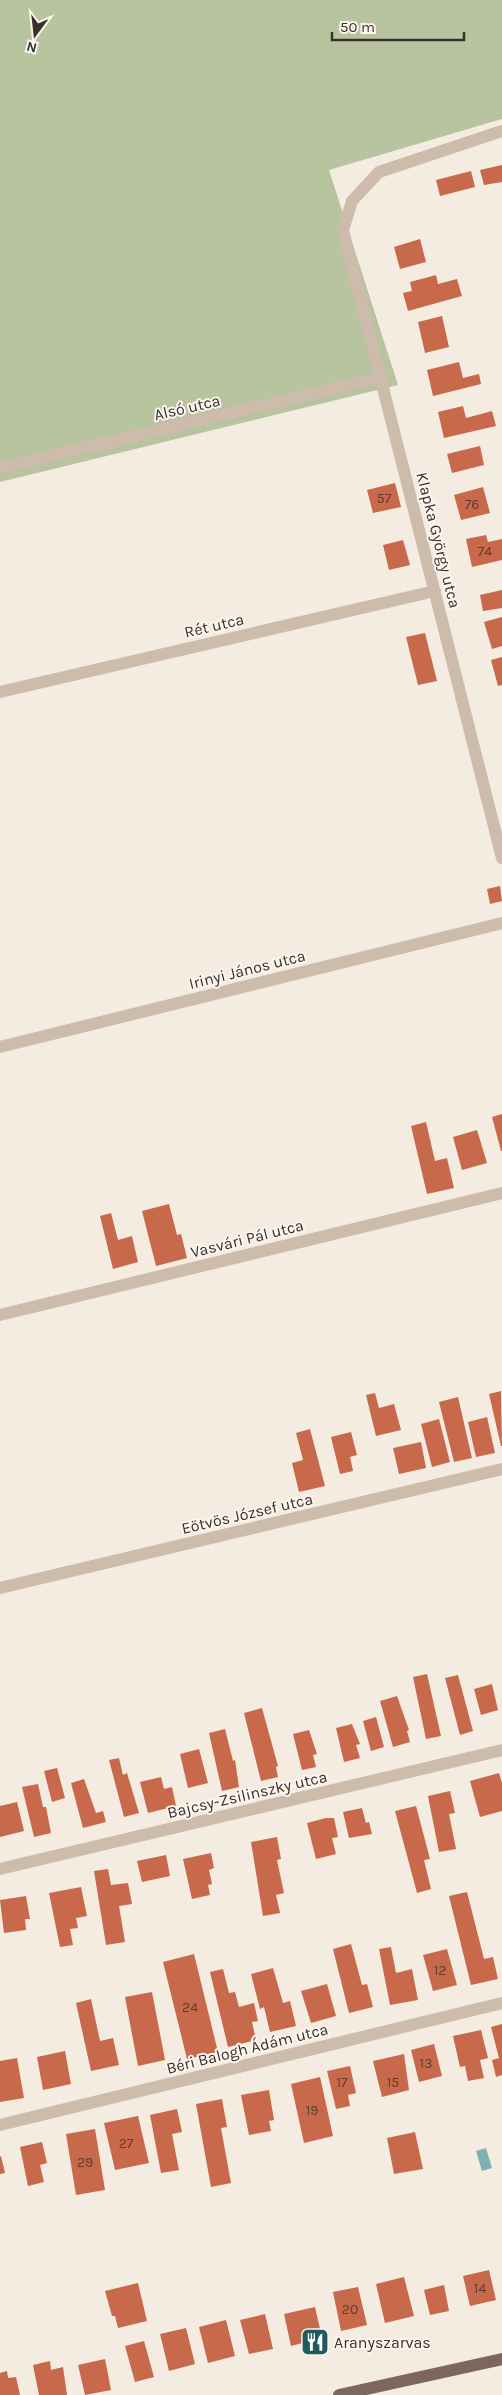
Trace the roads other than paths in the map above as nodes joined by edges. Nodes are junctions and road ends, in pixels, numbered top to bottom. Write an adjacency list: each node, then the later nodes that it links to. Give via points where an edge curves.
1 (502, 131): 2 (street, Klapka György utca, via 379,172 352,201 343,230)
2 (381, 377): 3 (street, Alsó utca); 4 (street, Klapka György utca)
3 (0, 468)
4 (435, 591): 5 (street, Rét utca); 6 (street, Klapka György utca)
5 (0, 692)
6 (502, 858)
7 (502, 923): 8 (street, Irinyi János utca)
8 (0, 1047)
9 (502, 1193): 10 (street, Vasvári Pál utca)
10 (0, 1315)
11 (502, 1469): 12 (street, Eötvös József utca)
12 (0, 1588)
13 (502, 1750): 14 (street, Bajcsy-Zsilinszky utca)
14 (0, 1869)
15 (502, 2003): 16 (street, Béri Balogh Ádám utca)
16 (0, 2125)
17 (502, 2359): 18 (main road)
18 (340, 2395)

